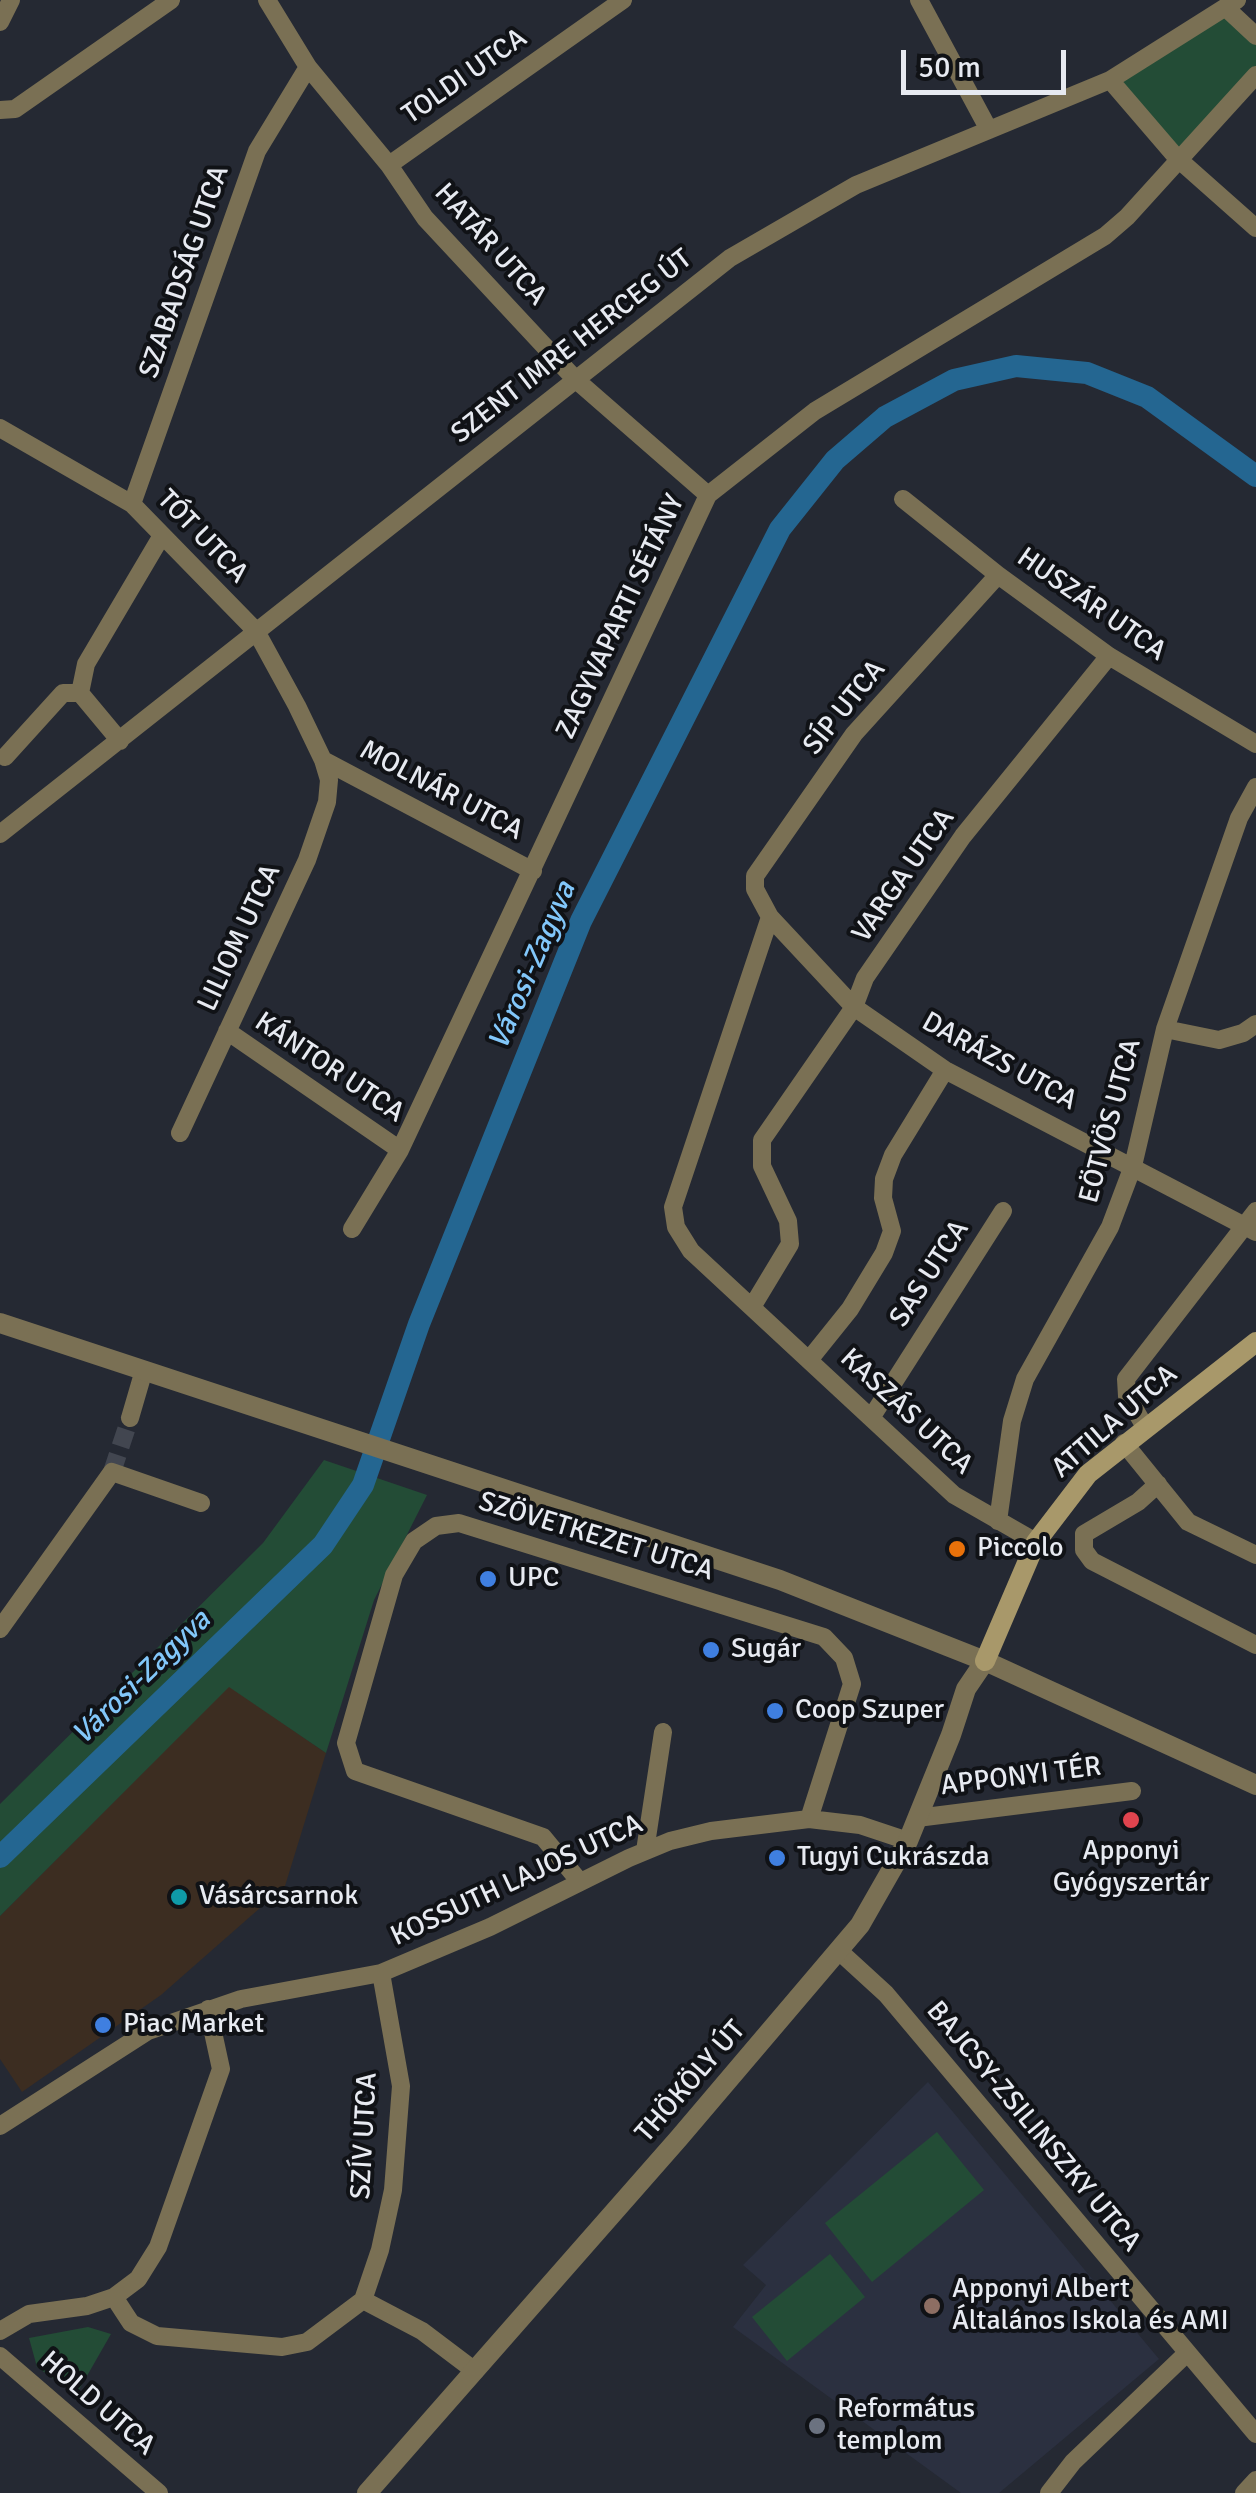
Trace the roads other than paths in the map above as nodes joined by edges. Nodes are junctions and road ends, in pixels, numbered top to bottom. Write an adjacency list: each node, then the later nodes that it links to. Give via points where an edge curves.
1 (11, 0): 7 (street)
2 (171, 0): 12 (street, via 15,109)
3 (267, 0): 9 (street, HATÁR UTCA)
4 (623, 0): 15 (street, TOLDI UTCA)
5 (919, 0): 13 (street)
6 (1232, 4): 8 (street); 11 (street, SZENT IMRE HERCEG ÚT)
7 (0, 22)
8 (1256, 36)
9 (308, 67): 15 (street, HATÁR UTCA); 21 (street, SZABADSÁG UTCA, via 257,151)
10 (1256, 74): 14 (street)
11 (1110, 80): 13 (street, SZENT IMRE HERCEG ÚT); 14 (street)
12 (0, 110)
13 (989, 130): 17 (street, SZENT IMRE HERCEG ÚT, via 856,184 730,258)
14 (1177, 158): 16 (street); 19 (street, ZAGYVAPARTI SÉTÁNY, via 1105,236 816,412)
15 (389, 165): 17 (street, HATÁR UTCA, via 425,218)
16 (1256, 228)
17 (574, 379): 19 (street, HATÁR UTCA); 24 (street, SZENT IMRE HERCEG ÚT)
18 (0, 428): 21 (street, TÓT UTCA)
19 (708, 495): 33 (street, ZAGYVAPARTI SÉTÁNY)
20 (903, 499): 23 (street, HUSZÁR UTCA)
21 (132, 504): 22 (street, TÓT UTCA)
22 (161, 536): 24 (street, TÓT UTCA); 26 (street, via 86,664)
23 (998, 575): 25 (street, HUSZÁR UTCA); 34 (street, SÍP UTCA, via 854,734 755,876)
24 (256, 630): 27 (street, SZENT IMRE HERCEG ÚT); 30 (street, TÓT UTCA)
25 (1110, 656): 28 (street, HUSZÁR UTCA); 36 (street, VARGA UTCA, via 964,836 866,978)
26 (80, 694): 27 (street); 29 (street, via 62,693)
27 (120, 741): 32 (street, SZENT IMRE HERCEG ÚT)
28 (1255, 741)
29 (5, 757)
30 (324, 760): 33 (street, MOLNÁR UTCA); 39 (street, LILIOM UTCA, via 327,802 307,860)
31 (1256, 787): 38 (street, EÖTVÖS UTCA)
32 (0, 834)
33 (533, 871): 42 (street, ZAGYVAPARTI SÉTÁNY)
34 (755, 890): 35 (street, DARÁZS UTCA)
35 (770, 917): 36 (street, DARÁZS UTCA); 47 (street, KASZÁS UTCA, via 673,1208 691,1251)
36 (854, 1007): 40 (street, DARÁZS UTCA); 47 (street, VARGA UTCA, via 762,1140 762,1166 788,1221 790,1244)
37 (1256, 1024): 38 (street, via 1219,1040)
38 (1164, 1029): 43 (street, EÖTVÖS UTCA)
39 (227, 1031): 41 (street, LILIOM UTCA); 42 (street, KÁNTOR UTCA)
40 (945, 1070): 43 (street, DARÁZS UTCA); 50 (street, via 884,1179 892,1231 884,1253)
41 (180, 1132)
42 (400, 1150): 46 (street, ZAGYVAPARTI SÉTÁNY)
43 (1133, 1166): 45 (street, DARÁZS UTCA); 58 (street, EÖTVÖS UTCA, via 1110,1227 1025,1380 1012,1420)
44 (1003, 1211): 53 (street, SAS UTCA)
45 (1252, 1222): 54 (street, via 1126,1379 1126,1396)
46 (352, 1229)
47 (752, 1307): 50 (street, KASZÁS UTCA)
48 (0, 1323): 51 (street, SZÖVETKEZET UTCA)
49 (1256, 1342): 54 (main road, ATTILA UTCA)
50 (809, 1360): 53 (street, KASZÁS UTCA)
51 (144, 1370): 52 (street); 63 (street, SZÖVETKEZET UTCA, via 780,1580)
52 (130, 1418)
53 (871, 1418): 58 (street, KASZÁS UTCA, via 954,1495)
54 (1145, 1426): 55 (main road, ATTILA UTCA)
55 (1124, 1443): 56 (street); 59 (main road, ATTILA UTCA, via 1088,1474)
56 (1158, 1484): 60 (street, via 1188,1522); 62 (street, via 1084,1534 1084,1550 1092,1562)
57 (201, 1503): 61 (street, via 112,1472)
58 (998, 1521): 59 (street, KASZÁS UTCA)
59 (1036, 1542): 63 (main road, ATTILA UTCA)
60 (1256, 1555)
61 (0, 1628)
62 (1256, 1645)
63 (985, 1661): 65 (street); 67 (street, THÖKÖLY ÚT, via 966,1689)
64 (663, 1732): 70 (street)
65 (1256, 1786)
66 (1132, 1791): 67 (street, APPONYI TÉR)
67 (917, 1818): 69 (street, THÖKÖLY ÚT)
68 (809, 1819): 69 (street, KOSSUTH LAJOS UTCA, via 860,1824); 70 (street, KOSSUTH LAJOS UTCA, via 711,1831); 71 (street, SZÖVETKEZET UTCA, via 852,1684 844,1658 824,1637 459,1522 436,1526 414,1541 394,1575 346,1744 355,1770 542,1837)
69 (908, 1840): 72 (street, THÖKÖLY ÚT)
70 (644, 1851): 71 (street, KOSSUTH LAJOS UTCA)
71 (580, 1882): 73 (street, KOSSUTH LAJOS UTCA)
72 (839, 1951): 79 (street, BAJCSY-ZSILINSZKY UTCA, via 886,1994); 81 (street, THÖKÖLY ÚT)
73 (380, 1973): 74 (street, KOSSUTH LAJOS UTCA); 77 (street, SZÍV UTCA, via 401,2086 393,2190)
74 (208, 2009): 75 (street, KOSSUTH LAJOS UTCA, via 148,2031); 76 (street, via 222,2069 214,2096 158,2248 138,2278)
75 (0, 2126)
76 (114, 2296): 77 (street, via 132,2323 157,2336 282,2347 307,2342); 78 (street, via 29,2314)
77 (363, 2300): 81 (street)
78 (0, 2330)
79 (1186, 2354): 82 (street, BAJCSY-ZSILINSZKY UTCA); 86 (street)
80 (0, 2356): 84 (street, HOLD UTCA)
81 (475, 2370): 85 (street, THÖKÖLY ÚT)
82 (1256, 2434)
83 (1256, 2480): 87 (street)
84 (159, 2493)
85 (367, 2493)
86 (1049, 2493)
87 (1244, 2493)

